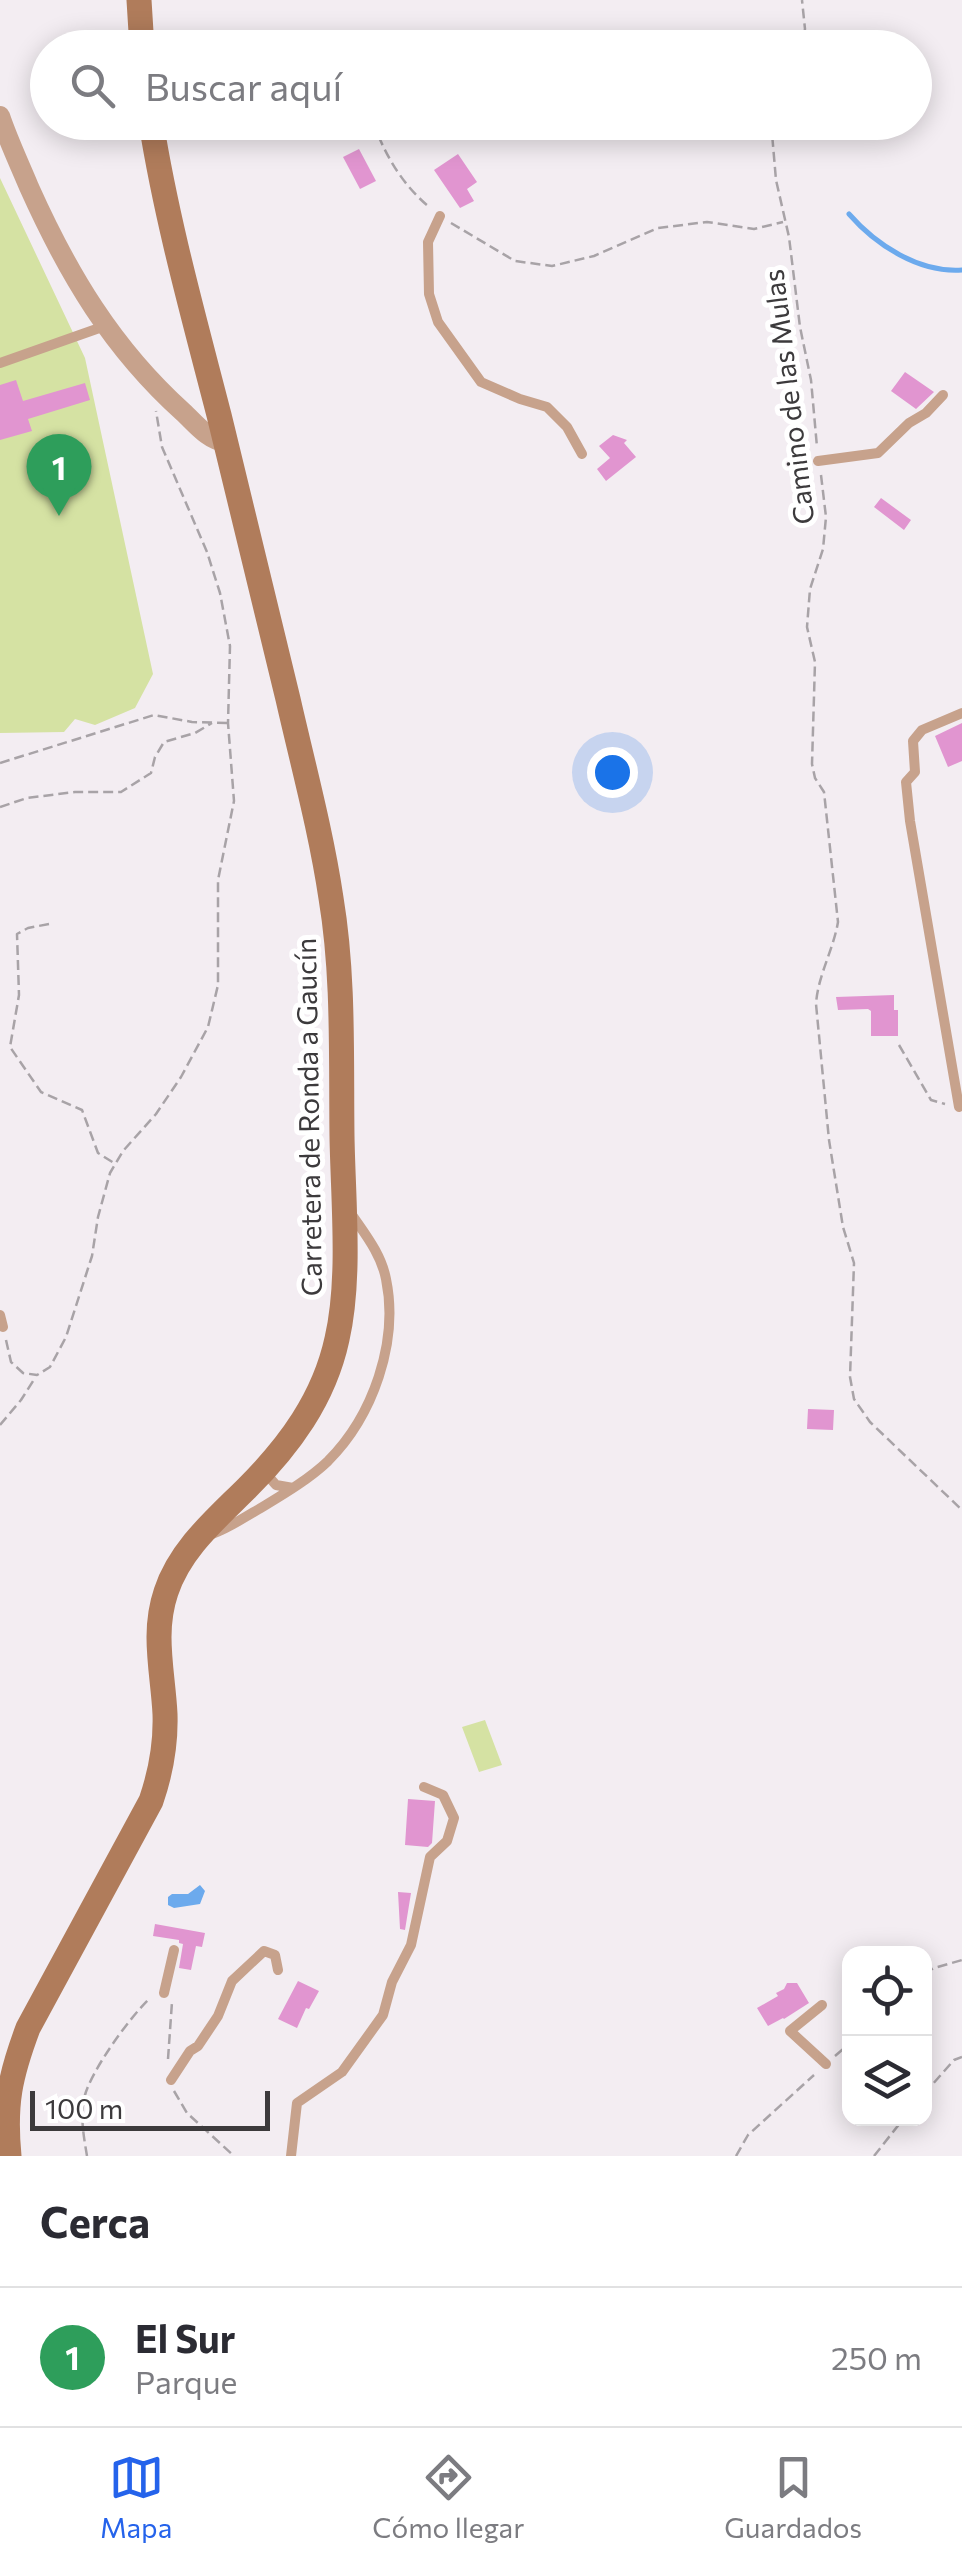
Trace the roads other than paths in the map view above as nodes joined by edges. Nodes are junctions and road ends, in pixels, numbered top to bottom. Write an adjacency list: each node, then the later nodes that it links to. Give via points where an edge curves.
1 (140, 0): 3 (main road)
2 (150, 0): 4 (main road)
3 (143, 30)
4 (147, 30)
5 (1, 122): 8 (street, via 43,218)
6 (154, 140): 11 (main road, Carretera de Ronda a Gaucín)
7 (440, 216): 12 (lane, via 428,242 429,294 438,322 482,382 547,407)
8 (105, 326): 9 (lane); 11 (street, via 166,397 214,441)
9 (0, 363)
10 (944, 395): 13 (lane, via 878,453)
11 (225, 442): 16 (main road, Carretera de Ronda a Gaucín, via 332,904)
12 (582, 454)
13 (818, 460)
14 (962, 713): 15 (lane, via 922,730 913,741 914,772 906,782)
15 (959, 1107)
16 (343, 1194): 17 (main road, Carretera de Ronda a Gaucín); 18 (lane)
17 (344, 1247): 18 (lane, via 357,1244); 19 (main road, Carretera de Ronda a Gaucín, via 342,1307 325,1377 308,1415)
18 (383, 1268): 20 (lane, via 390,1322 361,1420 328,1461)
19 (271, 1463): 20 (lane, via 269,1477 276,1485); 21 (main road, Carretera de Ronda a Gaucín)
20 (293, 1488): 21 (lane)
21 (197, 1540): 29 (main road, Carretera de Ronda a Gaucín, via 176,1568 158,1623 165,1712 161,1771 28,2028 7,2099)
22 (424, 1786): 30 (lane, via 443,1794 454,1818 447,1841 430,1857 410,1945 383,2015 342,2072 297,2103)
23 (174, 1950): 25 (lane)
24 (278, 1970): 28 (lane, via 275,1956 264,1951 232,1982 218,2016)
25 (164, 1993)
26 (822, 2006): 27 (lane, via 790,2032)
27 (826, 2064)
28 (171, 2080)
29 (9, 2156)
30 (291, 2156)

